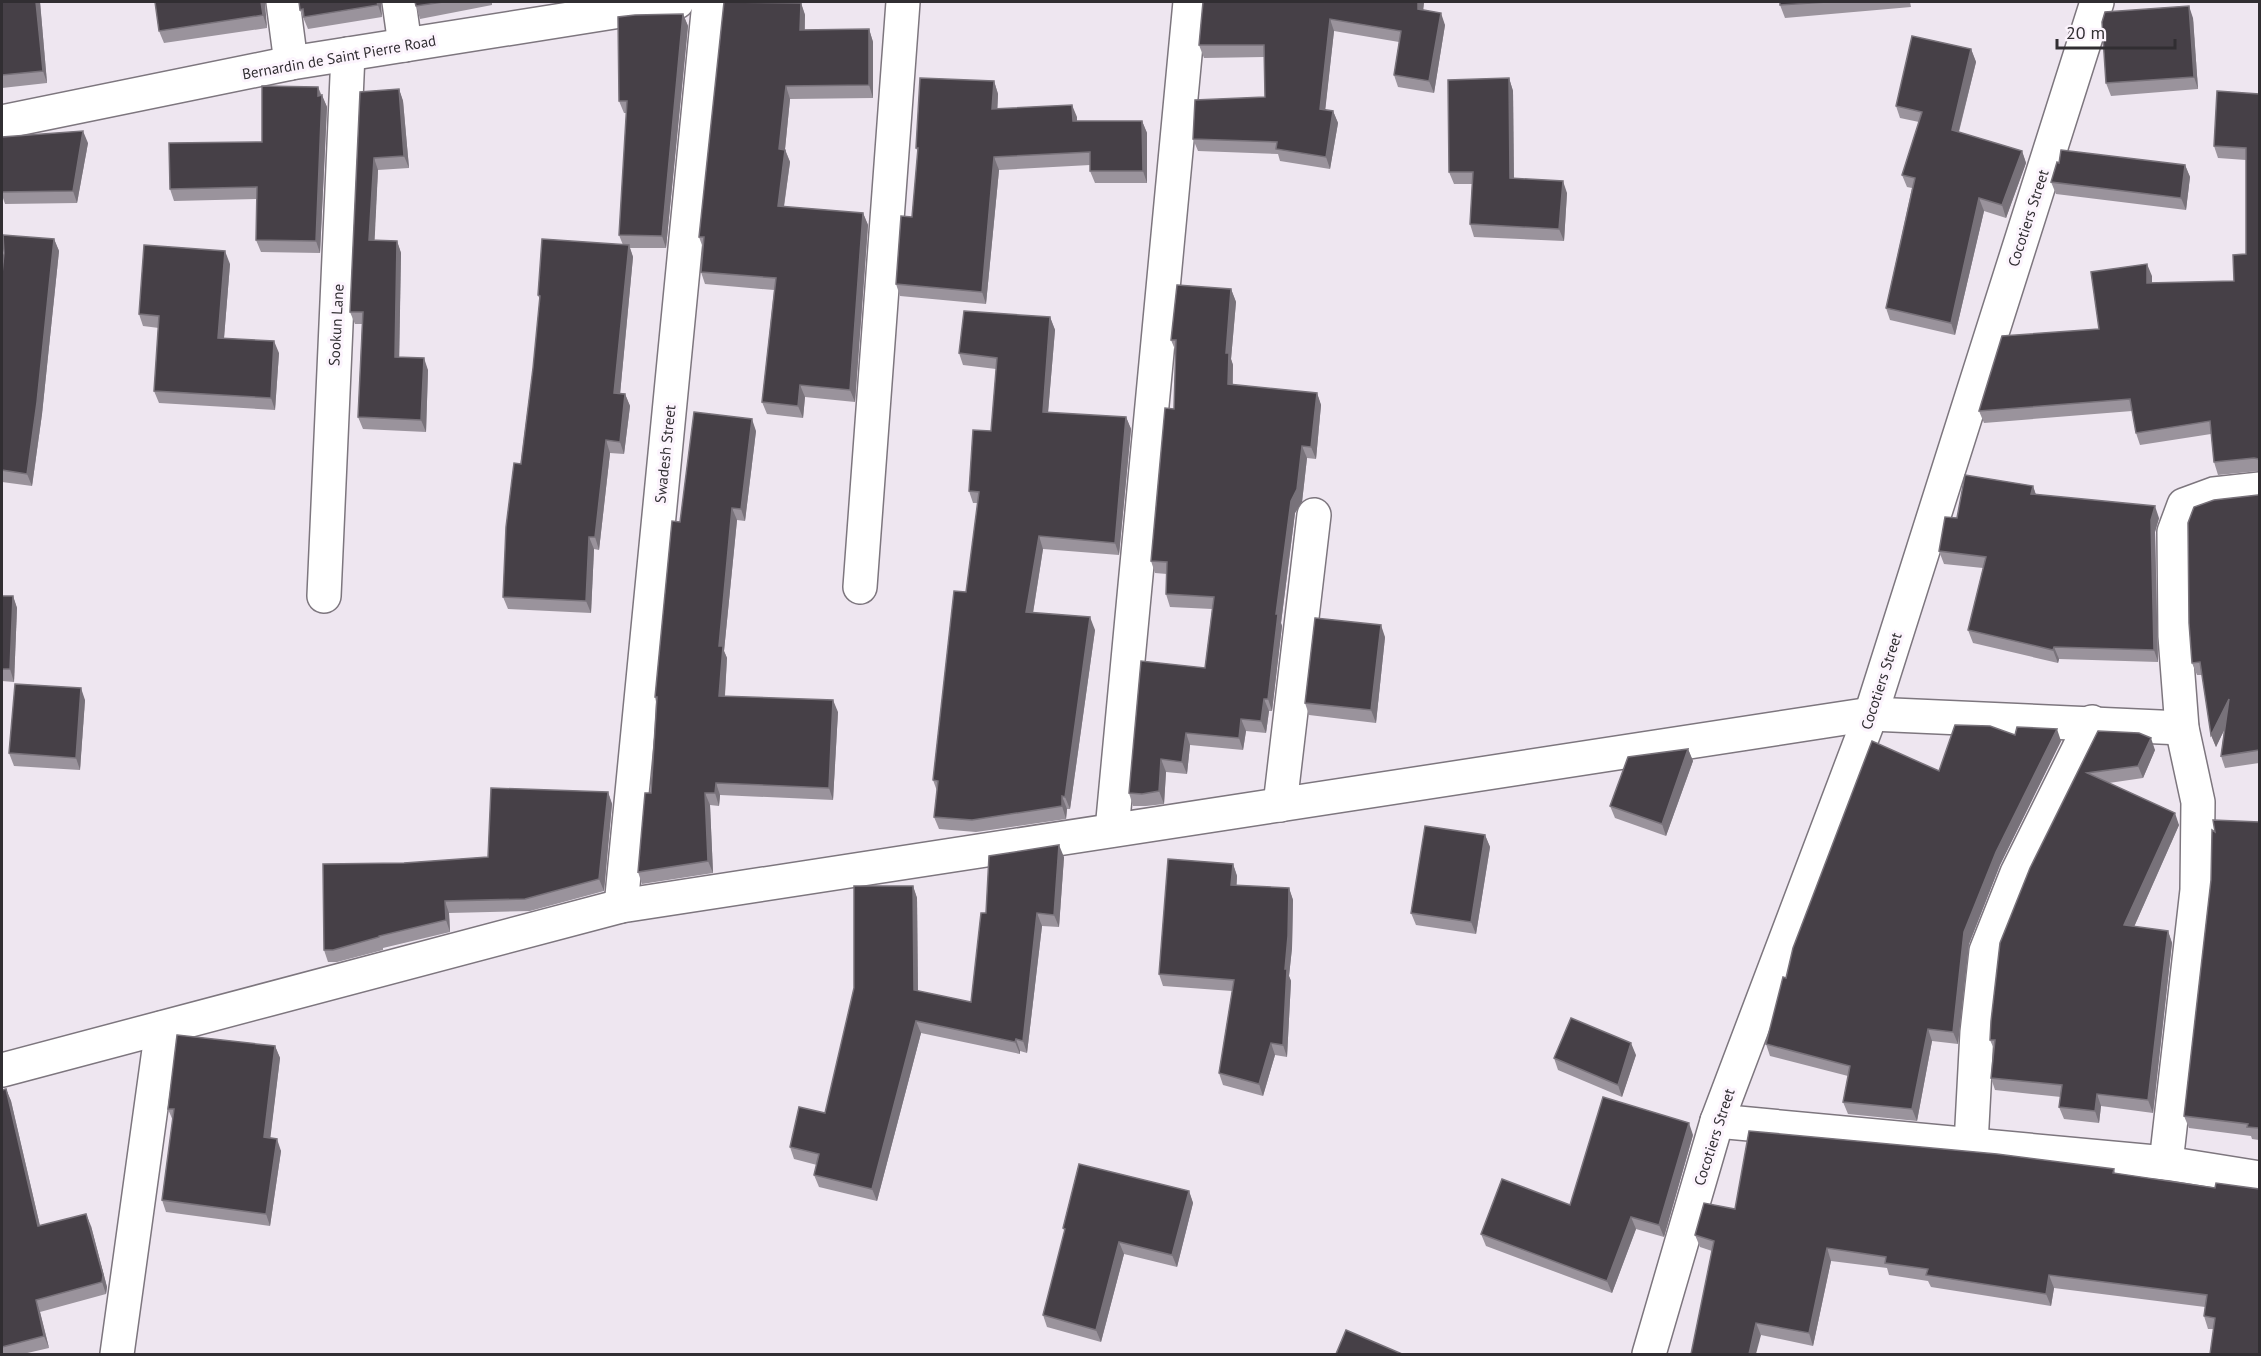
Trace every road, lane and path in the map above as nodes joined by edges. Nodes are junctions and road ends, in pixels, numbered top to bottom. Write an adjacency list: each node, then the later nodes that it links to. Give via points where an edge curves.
1 (283, 2): 10 (street)
2 (399, 2): 8 (street)
3 (677, 2): 8 (street, Bernardin de Saint Pierre Road)
4 (709, 2): 21 (street, Swadesh Street)
5 (903, 2): 14 (street)
6 (1190, 2): 20 (street)
7 (2097, 2): 16 (street, Cocotiers Street)
8 (405, 45): 9 (street, Bernardin de Saint Pierre Road)
9 (348, 54): 10 (street, Bernardin de Saint Pierre Road); 15 (street, Sookun Lane)
10 (291, 63): 11 (street, Bernardin de Saint Pierre Road)
11 (2, 122)
12 (2259, 489): 18 (street, via 2214,494 2184,505 2174,532 2175,636)
13 (1314, 515): 19 (street)
14 (861, 587)
15 (324, 596)
16 (1872, 714): 17 (street); 19 (street); 24 (street, Cocotiers Street)
17 (2092, 722): 18 (street); 25 (street, via 2017,873 1986,951)
18 (2182, 728): 26 (street, via 2198,802 2197,890)
19 (1280, 805): 20 (street)
20 (1112, 830): 21 (street)
21 (621, 906): 22 (street)
22 (162, 1028): 23 (street); 28 (street)
23 (2, 1070)
24 (1717, 1121): 25 (street); 29 (street, Cocotiers Street)
25 (1971, 1144): 26 (street)
26 (2166, 1163): 27 (street)
27 (2259, 1178)
28 (117, 1354)
29 (1649, 1354)

